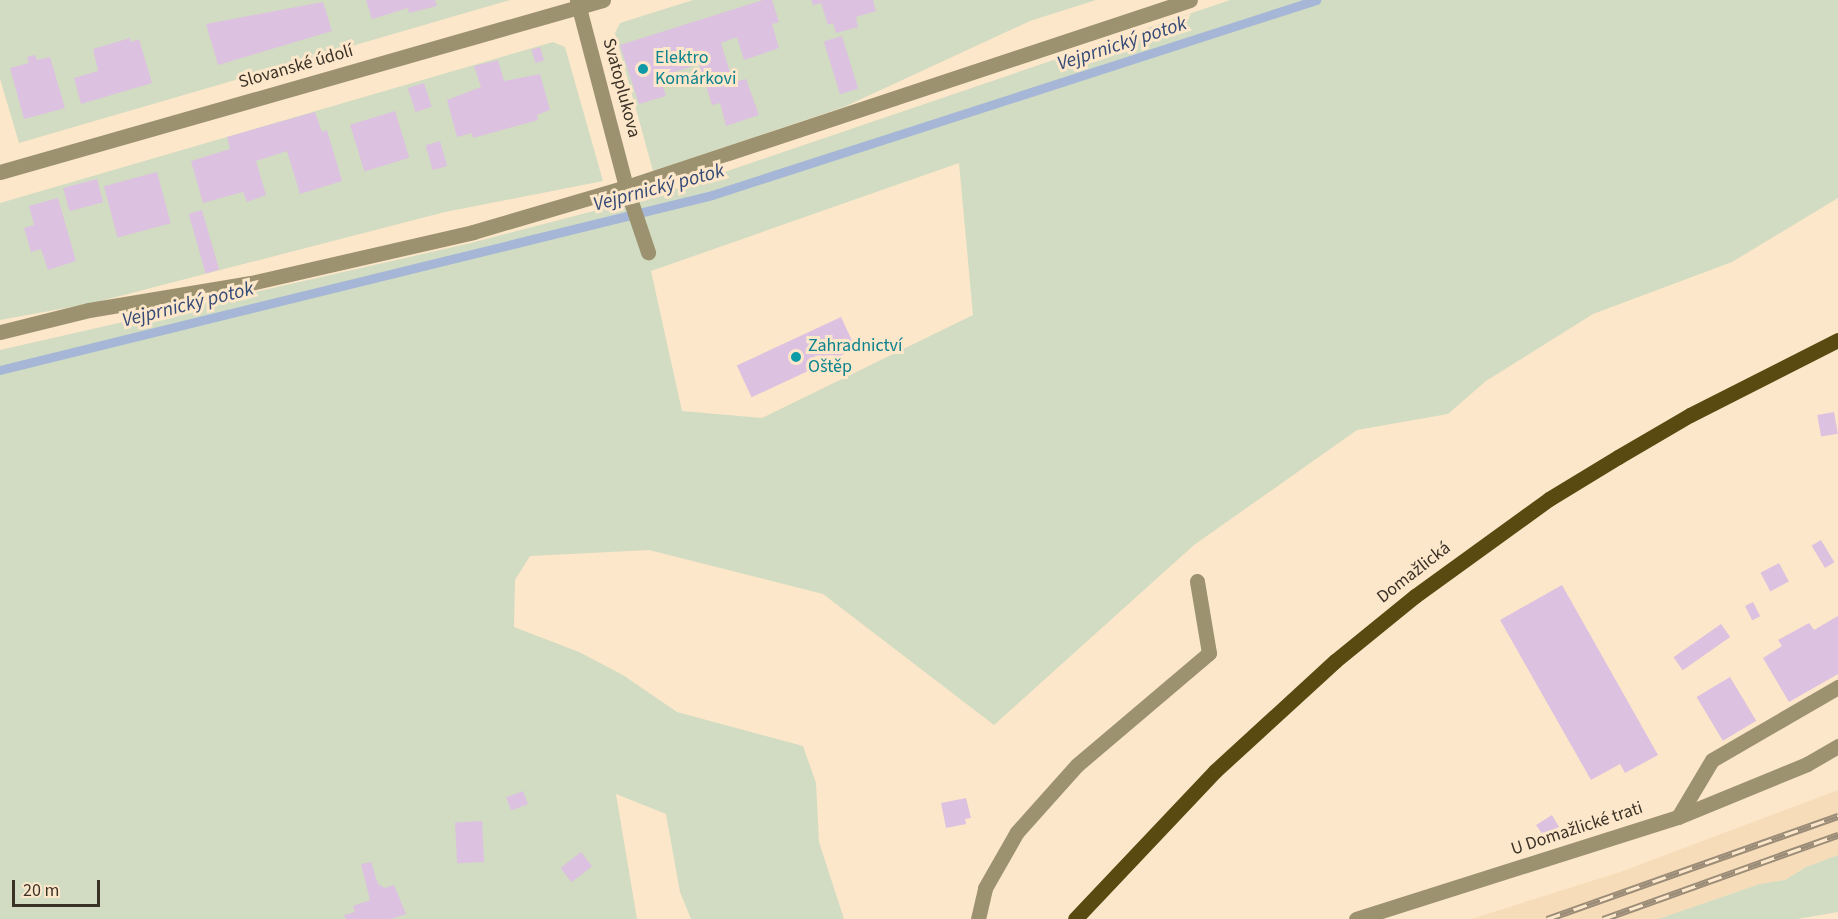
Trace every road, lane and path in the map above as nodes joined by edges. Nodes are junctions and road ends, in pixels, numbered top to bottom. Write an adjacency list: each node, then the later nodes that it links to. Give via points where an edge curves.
1 (603, 0): 3 (street, Slovanské údolí)
2 (1190, 0): 5 (street)
3 (578, 4): 4 (street, Slovanské údolí); 5 (street, Svatoplukova)
4 (1, 169)
5 (628, 192): 6 (street, Svatoplukova); 7 (street, via 251,283 89,310)
6 (648, 252)
7 (0, 332)
8 (1838, 340): 14 (main road, Domažlická, via 1690,415 1549,499 1481,546 1335,660 1283,707)
9 (1197, 581): 13 (street, via 1209,653 1077,765 1017,831 985,888)
10 (1838, 687): 12 (street, via 1712,760)
11 (1838, 747): 12 (street, U Domažlické trati)
12 (1678, 817): 15 (street, U Domažlické trati)
13 (978, 919)
14 (1075, 919)
15 (1356, 919)

